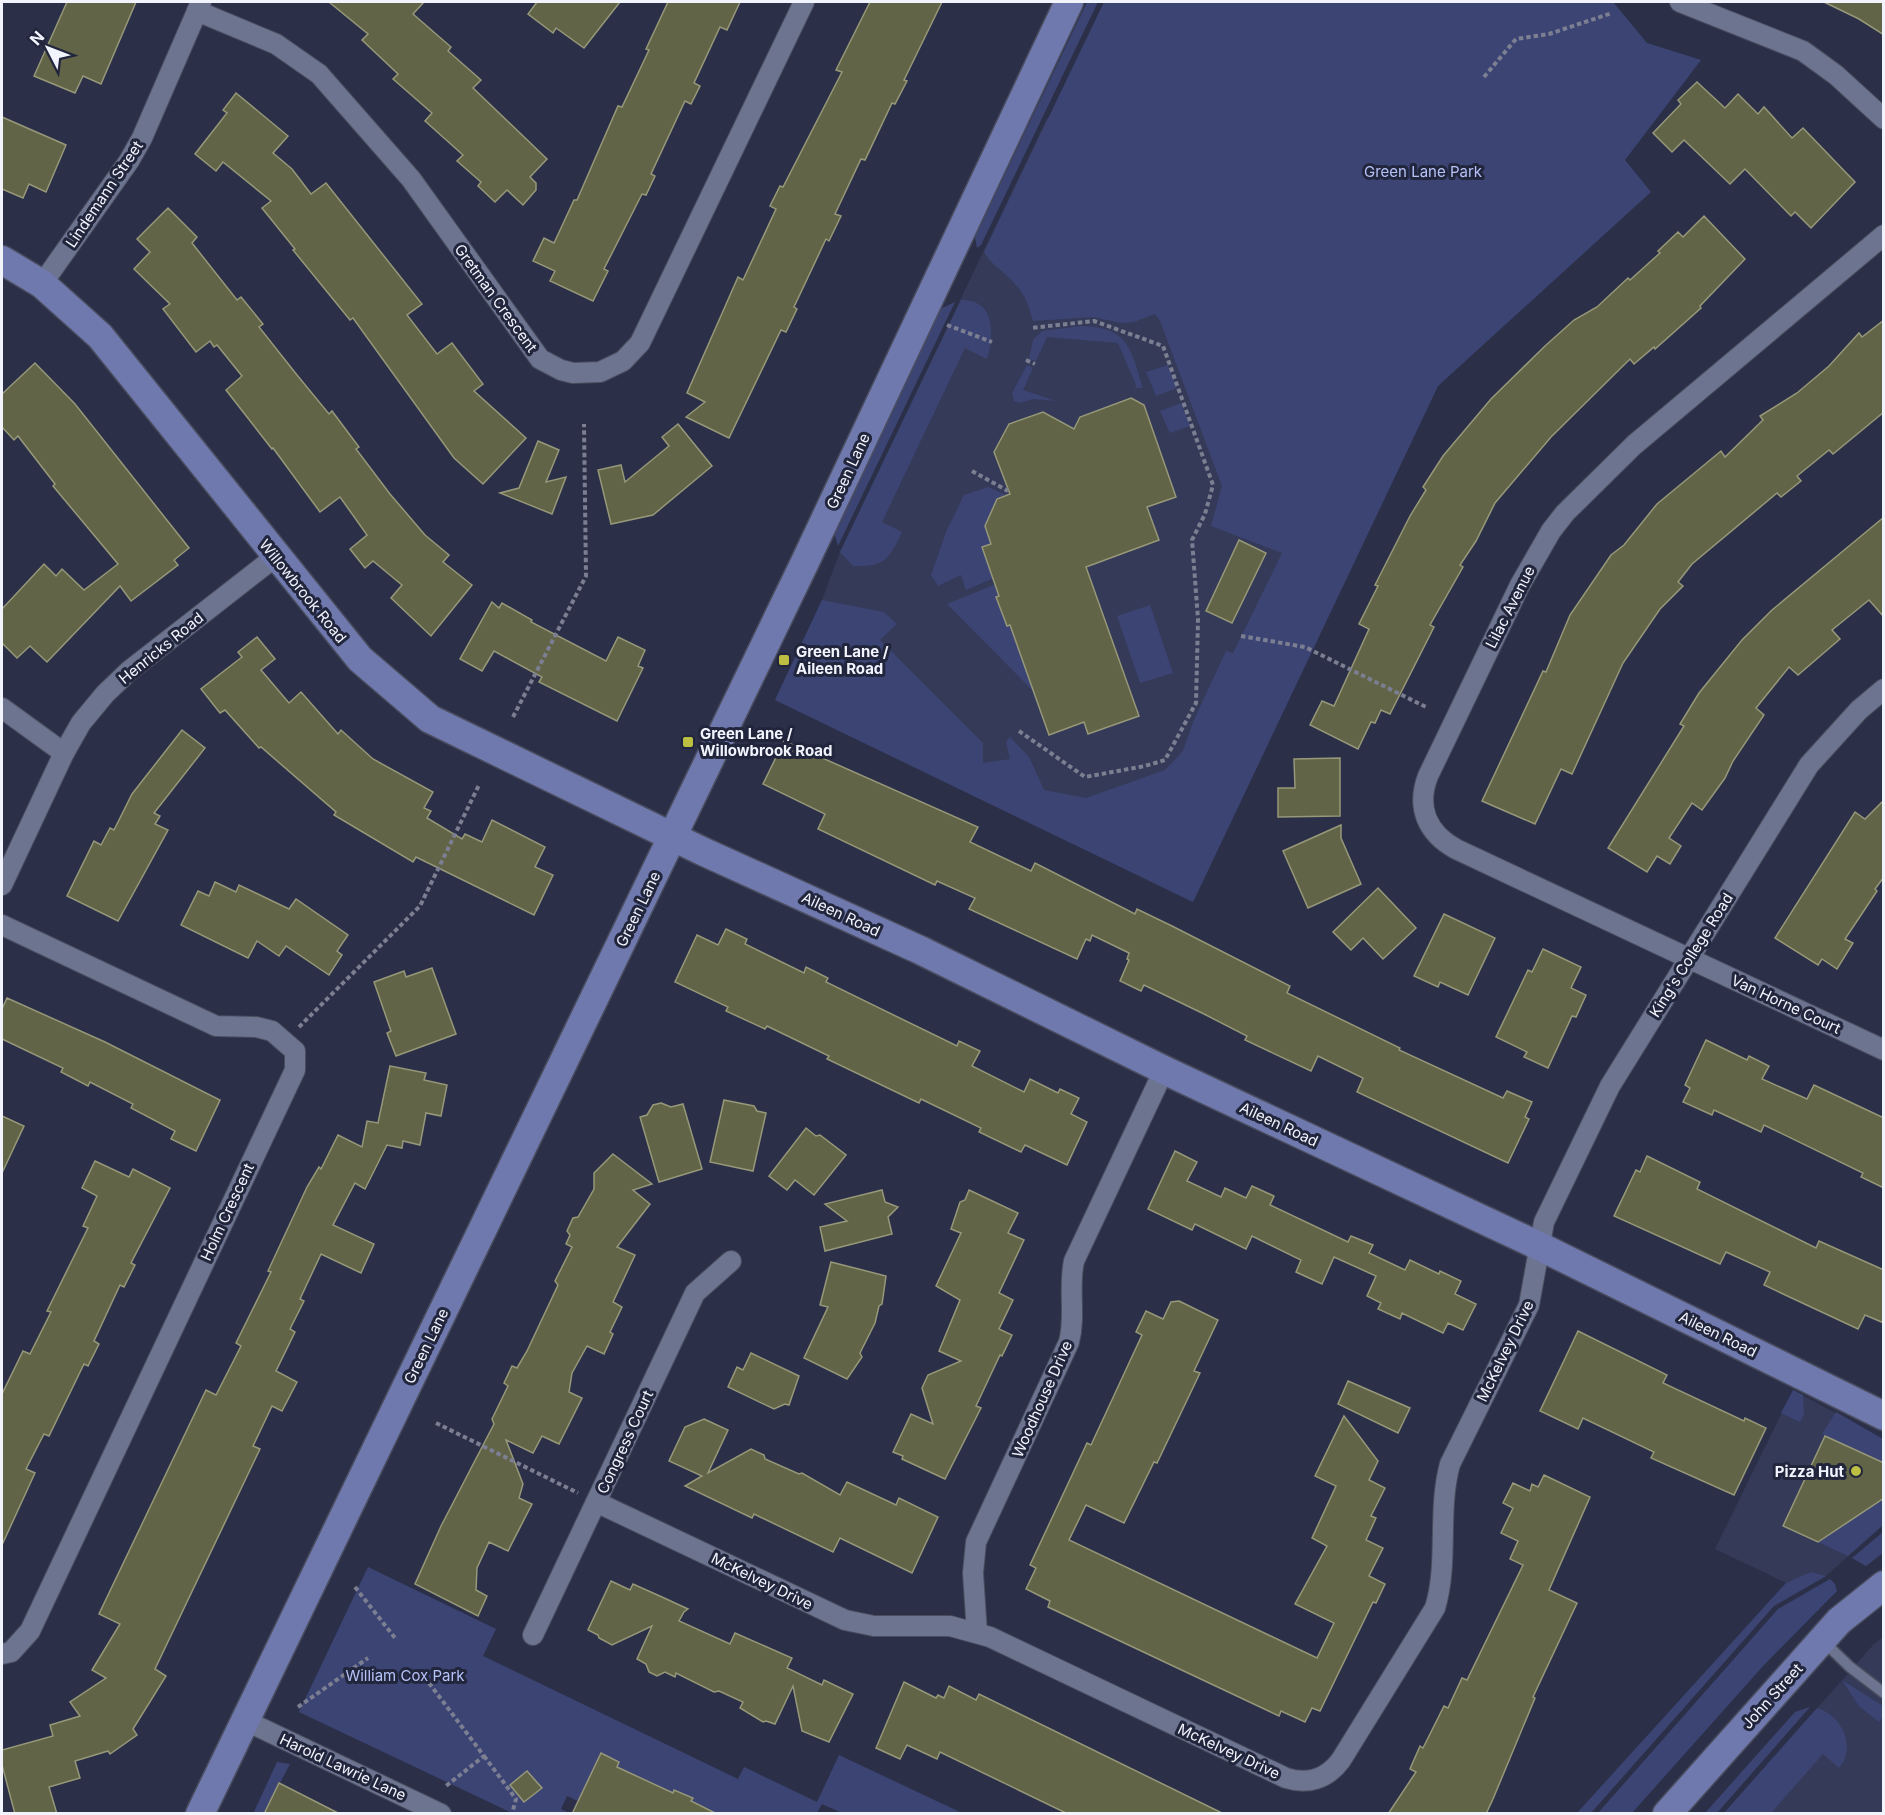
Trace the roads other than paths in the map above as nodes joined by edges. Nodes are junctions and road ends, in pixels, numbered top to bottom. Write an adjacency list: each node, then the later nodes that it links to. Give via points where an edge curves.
1 (804, 2): 4 (street, Gretman Crescent, via 640,343 612,368 587,374 561,370 532,350 411,179 320,74 276,44)
2 (1069, 2): 13 (street, Green Lane)
3 (1680, 2): 5 (street, via 1803,51)
4 (199, 6): 8 (street, Lindemann Street, via 134,153)
5 (1884, 119)
6 (1884, 235): 16 (street, Lilac Avenue, via 1634,445 1565,513 1520,585 1424,786 1426,820 1447,844)
7 (2, 260): 8 (street, Willowbrook Road)
8 (42, 284): 9 (street, Willowbrook Road, via 100,336)
9 (275, 557): 12 (street, Henricks Road, via 129,671 81,723); 13 (street, Willowbrook Road, via 360,659 430,719)
10 (1884, 689): 16 (street, King's College Road, via 1859,710 1809,765)
11 (2, 708): 12 (street)
12 (64, 753): 14 (street, Henricks Road)
13 (673, 837): 18 (street, Aileen Road, via 920,950); 29 (street, Green Lane)
14 (2, 885)
15 (2, 926): 27 (street, Holm Crescent, via 216,1026 272,1031 295,1051 292,1077 30,1631 11,1652)
16 (1688, 958): 17 (street, Van Horne Court); 19 (street, King's College Road, via 1600,1104 1544,1222)
17 (1884, 1050)
18 (1164, 1070): 19 (street, Aileen Road); 24 (street, Woodhouse Drive, via 1074,1261 1074,1315 1069,1342 976,1542 973,1573)
19 (1539, 1246): 21 (street, Aileen Road); 24 (street, McKelvey Drive, via 1529,1305 1448,1470 1435,1608 1330,1772 1308,1782 1286,1778)
20 (731, 1261): 22 (street, Congress Court, via 695,1293)
21 (1884, 1416)
22 (596, 1502): 24 (street, McKelvey Drive, via 845,1620 874,1626 938,1624); 25 (street, Congress Court)
23 (1884, 1586): 26 (street, John Street, via 1839,1621)
24 (977, 1633)
25 (533, 1635)
26 (1822, 1640): 28 (lane); 32 (street, John Street)
27 (2, 1654)
28 (1884, 1693)
29 (244, 1720): 30 (street, Green Lane); 31 (street, Harold Lawrie Lane)
30 (200, 1814)
31 (441, 1814)
32 (1667, 1814)

